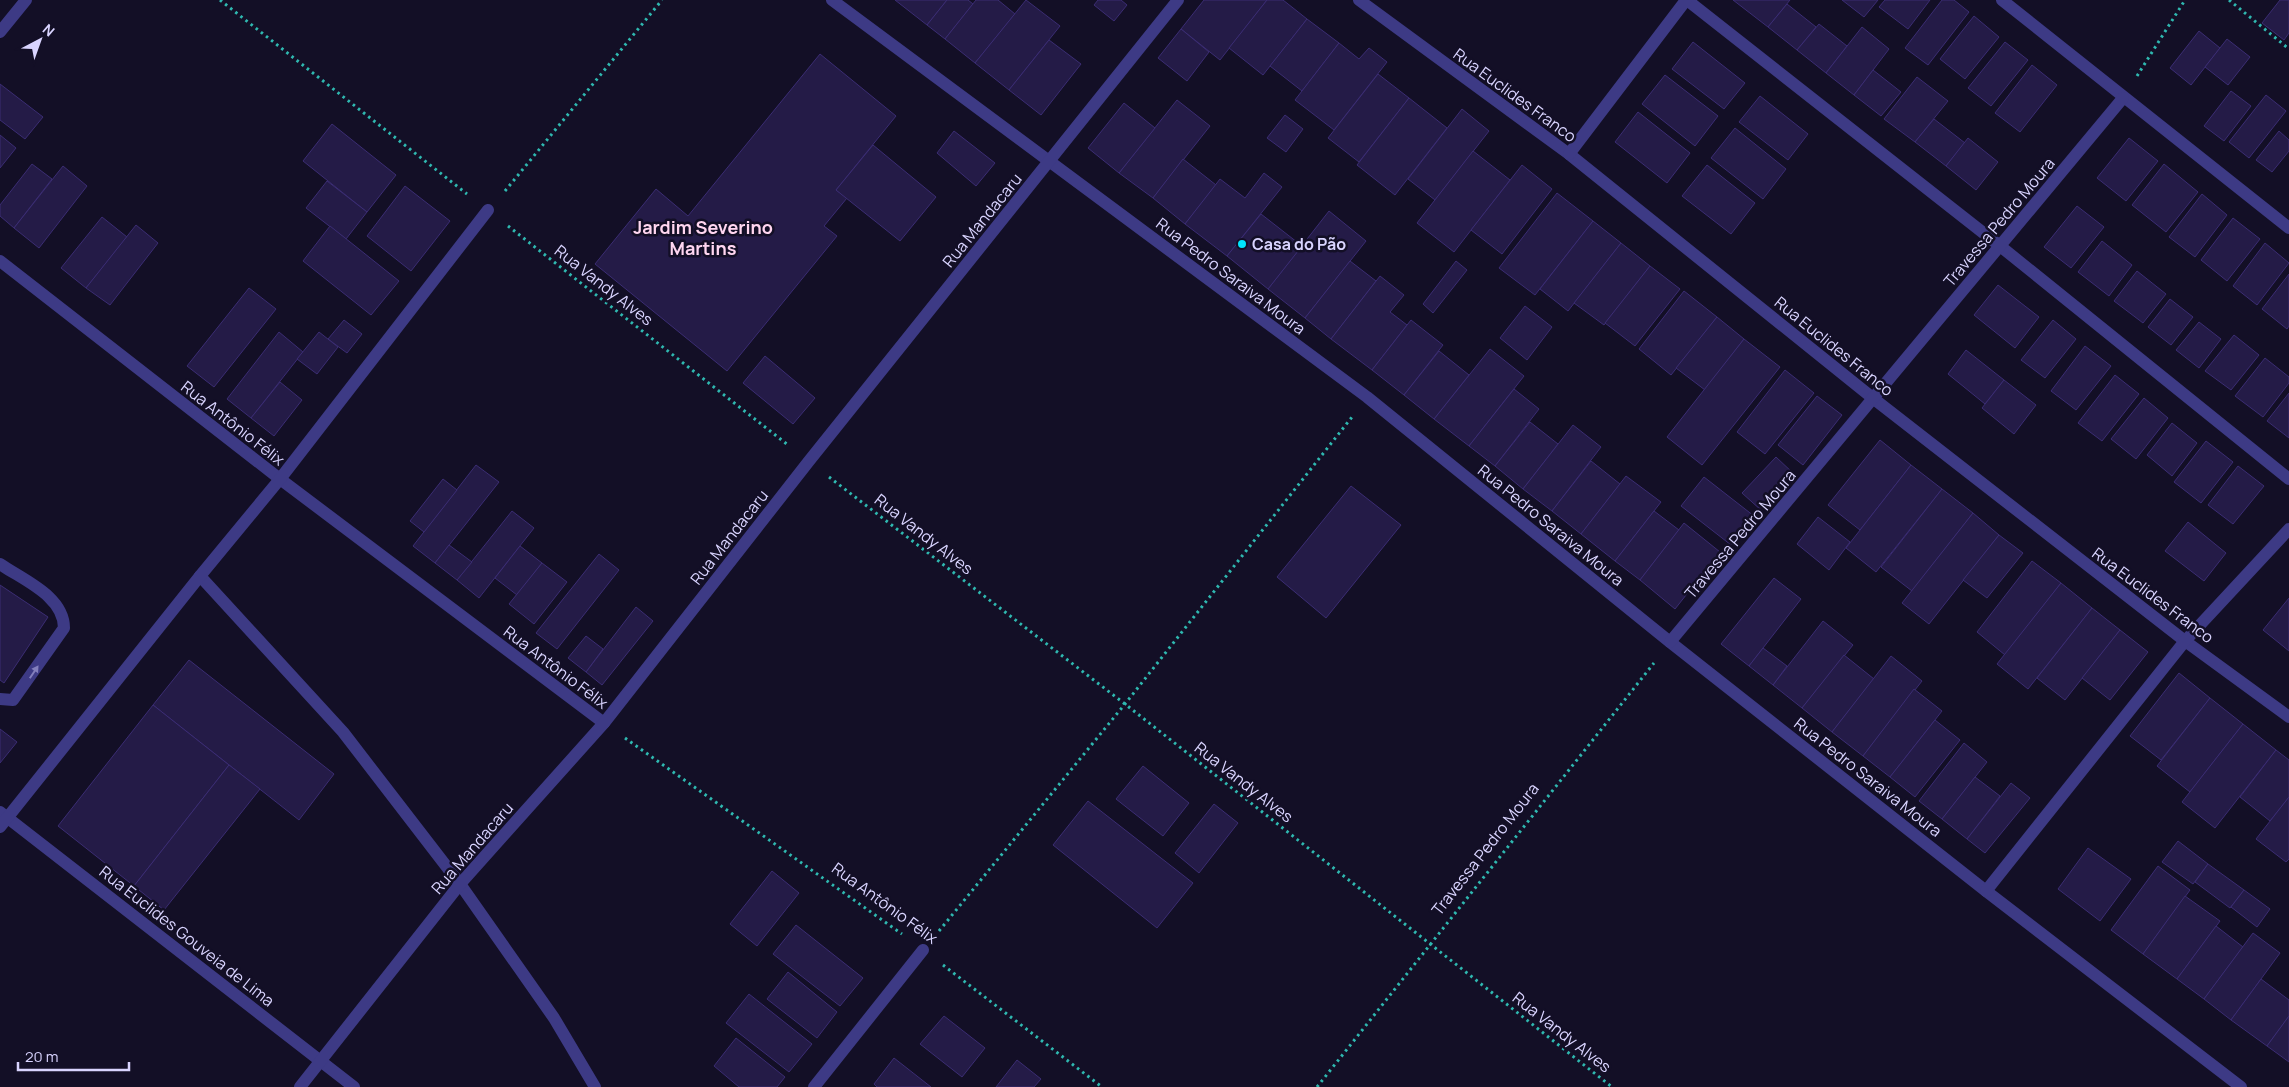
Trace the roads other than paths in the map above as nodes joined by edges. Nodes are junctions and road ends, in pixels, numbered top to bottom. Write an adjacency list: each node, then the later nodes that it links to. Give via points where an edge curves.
1 (26, 0): 7 (street)
2 (832, 0): 10 (street, Rua Pedro Saraiva Moura)
3 (1178, 0): 10 (street, Rua Mandacaru)
4 (1359, 0): 9 (street, Rua Euclides Franco)
5 (1686, 0): 9 (street); 13 (street)
6 (2002, 0): 8 (street)
7 (0, 32)
8 (2123, 98): 12 (street); 13 (street, Travessa Pedro Moura)
9 (1569, 154): 15 (street, Rua Euclides Franco)
10 (1050, 161): 22 (street, Rua Pedro Saraiva Moura, via 1367,397); 25 (street, Rua Mandacaru)
11 (488, 210): 16 (street)
12 (2289, 228)
13 (2000, 246): 15 (street, Travessa Pedro Moura); 17 (street)
14 (0, 261): 16 (street, Rua Antônio Félix)
15 (1874, 399): 21 (street, Rua Euclides Franco); 22 (street, Travessa Pedro Moura)
16 (280, 479): 20 (street); 25 (street, Rua Antônio Félix)
17 (2289, 479)
18 (2289, 529): 21 (street)
19 (0, 564): 23 (street, one-way to 19, via 14,700 64,628 61,610 52,599)
20 (200, 576): 26 (street); 27 (street, via 343,732)
21 (2185, 640): 24 (street, Rua Euclides Franco); 28 (street)
22 (1670, 642): 28 (street, Rua Pedro Saraiva Moura)
23 (0, 699)
24 (2289, 717)
25 (604, 723): 27 (street, Rua Mandacaru)
26 (2, 819): 30 (street, Rua Euclides Gouveia de Lima)
27 (460, 884): 30 (street, Rua Mandacaru); 33 (street, via 554,1018)
28 (1986, 891): 35 (street, Rua Pedro Saraiva Moura)
29 (923, 950): 34 (street)
30 (320, 1060): 31 (street, Rua Mandacaru); 32 (street, Rua Euclides Gouveia de Lima)
31 (300, 1087)
32 (354, 1087)
33 (595, 1087)
34 (814, 1087)
35 (2241, 1087)

